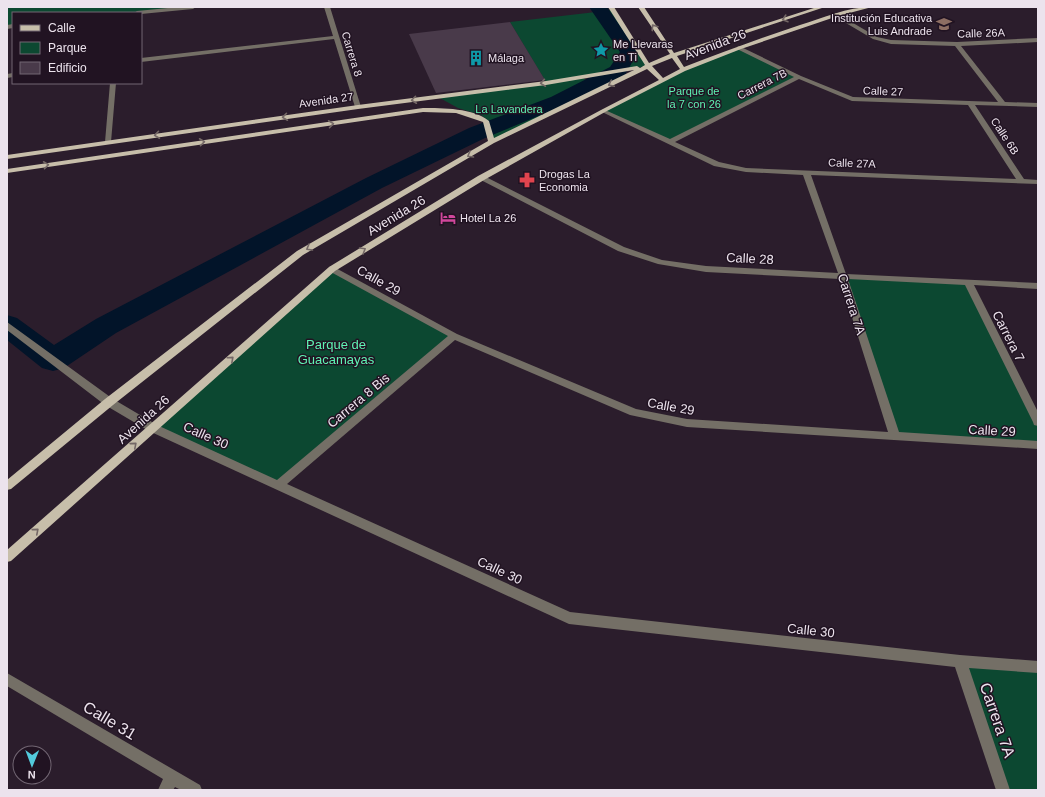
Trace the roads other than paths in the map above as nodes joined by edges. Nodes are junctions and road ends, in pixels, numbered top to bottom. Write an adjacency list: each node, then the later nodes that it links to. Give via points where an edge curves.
1 (193, 7): 7 (street)
2 (327, 7): 9 (street, Carrera 8)
3 (611, 7): 15 (main road)
4 (641, 7): 13 (main road, one-way to 4)
5 (822, 7): 13 (main road, Avenida 26, one-way to 13)
6 (869, 7): 8 (main road, Avenida 26)
7 (142, 12)
8 (836, 15): 11 (street, Calle 26A, via 882,40); 12 (main road, Avenida 26)
9 (336, 37): 14 (street); 23 (street, Carrera 8)
10 (1038, 40): 11 (street, Calle 26A)
11 (957, 44): 21 (street, Calle 6B)
12 (739, 48): 16 (main road, Avenida 26); 17 (street, Calle 27)
13 (673, 55): 15 (main road, Avenida 26); 16 (main road)
14 (142, 60)
15 (648, 66): 18 (main road); 23 (main road, Avenida 27, one-way to 23, via 539,84); 26 (main road, Avenida 26, one-way to 26)
16 (683, 70): 18 (main road, Avenida 26)
17 (799, 77): 20 (street, Calle 27, via 839,95 862,101); 27 (street, Carrera 7B)
18 (663, 81): 24 (main road, Avenida 26)
19 (113, 84): 25 (street)
20 (970, 103): 21 (street, Calle 27); 32 (street, Calle 6B)
21 (1003, 104): 22 (street, Calle 27)
22 (1038, 105)
23 (358, 107): 25 (main road, Avenida 27, one-way to 25)
24 (603, 111): 27 (street, Calle 27A); 31 (main road, Avenida 26)
25 (108, 142): 28 (main road, Avenida 27)
26 (492, 142): 29 (main road, Avenida 27, one-way to 26, via 423,110 447,109 474,115 488,125); 40 (main road, Avenida 26, one-way to 40, via 300,253)
27 (670, 142): 30 (street, Calle 27A, via 717,164 746,170)
28 (7, 157)
29 (7, 171)
30 (806, 172): 32 (street, Calle 27A); 35 (street, Carrera 7A)
31 (481, 178): 34 (main road, Avenida 26, one-way to 31); 35 (street, Calle 28, via 621,249 660,262 706,269)
32 (1021, 181): 33 (street, Calle 27A)
33 (1038, 182)
34 (332, 269): 39 (street, Calle 29); 42 (main road, Avenida 26, one-way to 34)
35 (843, 276): 36 (street, Calle 28); 43 (street, Carrera 7A)
36 (968, 282): 37 (street, Calle 28); 41 (street, Carrera 7)
37 (1038, 286)
38 (7, 325): 40 (street, Calle 30)
39 (454, 336): 43 (street, Calle 29, via 634,412 688,423); 45 (street, Carrera 8 Bis)
40 (109, 402): 42 (street, Calle 30); 46 (main road, Avenida 26)
41 (1038, 422)
42 (153, 428): 45 (street, Calle 30); 47 (main road, Avenida 26, one-way to 42)
43 (895, 437): 44 (street, Calle 29)
44 (1038, 445)
45 (279, 485): 48 (street, Calle 30, via 569,618)
46 (7, 486)
47 (7, 557)
48 (960, 661): 49 (street, Calle 30); 54 (street, Carrera 7A)
49 (1038, 667)
50 (7, 679): 51 (street, Calle 31)
51 (173, 777): 52 (street); 53 (street, Calle 31)
52 (165, 790)
53 (195, 790)
54 (1003, 790)

